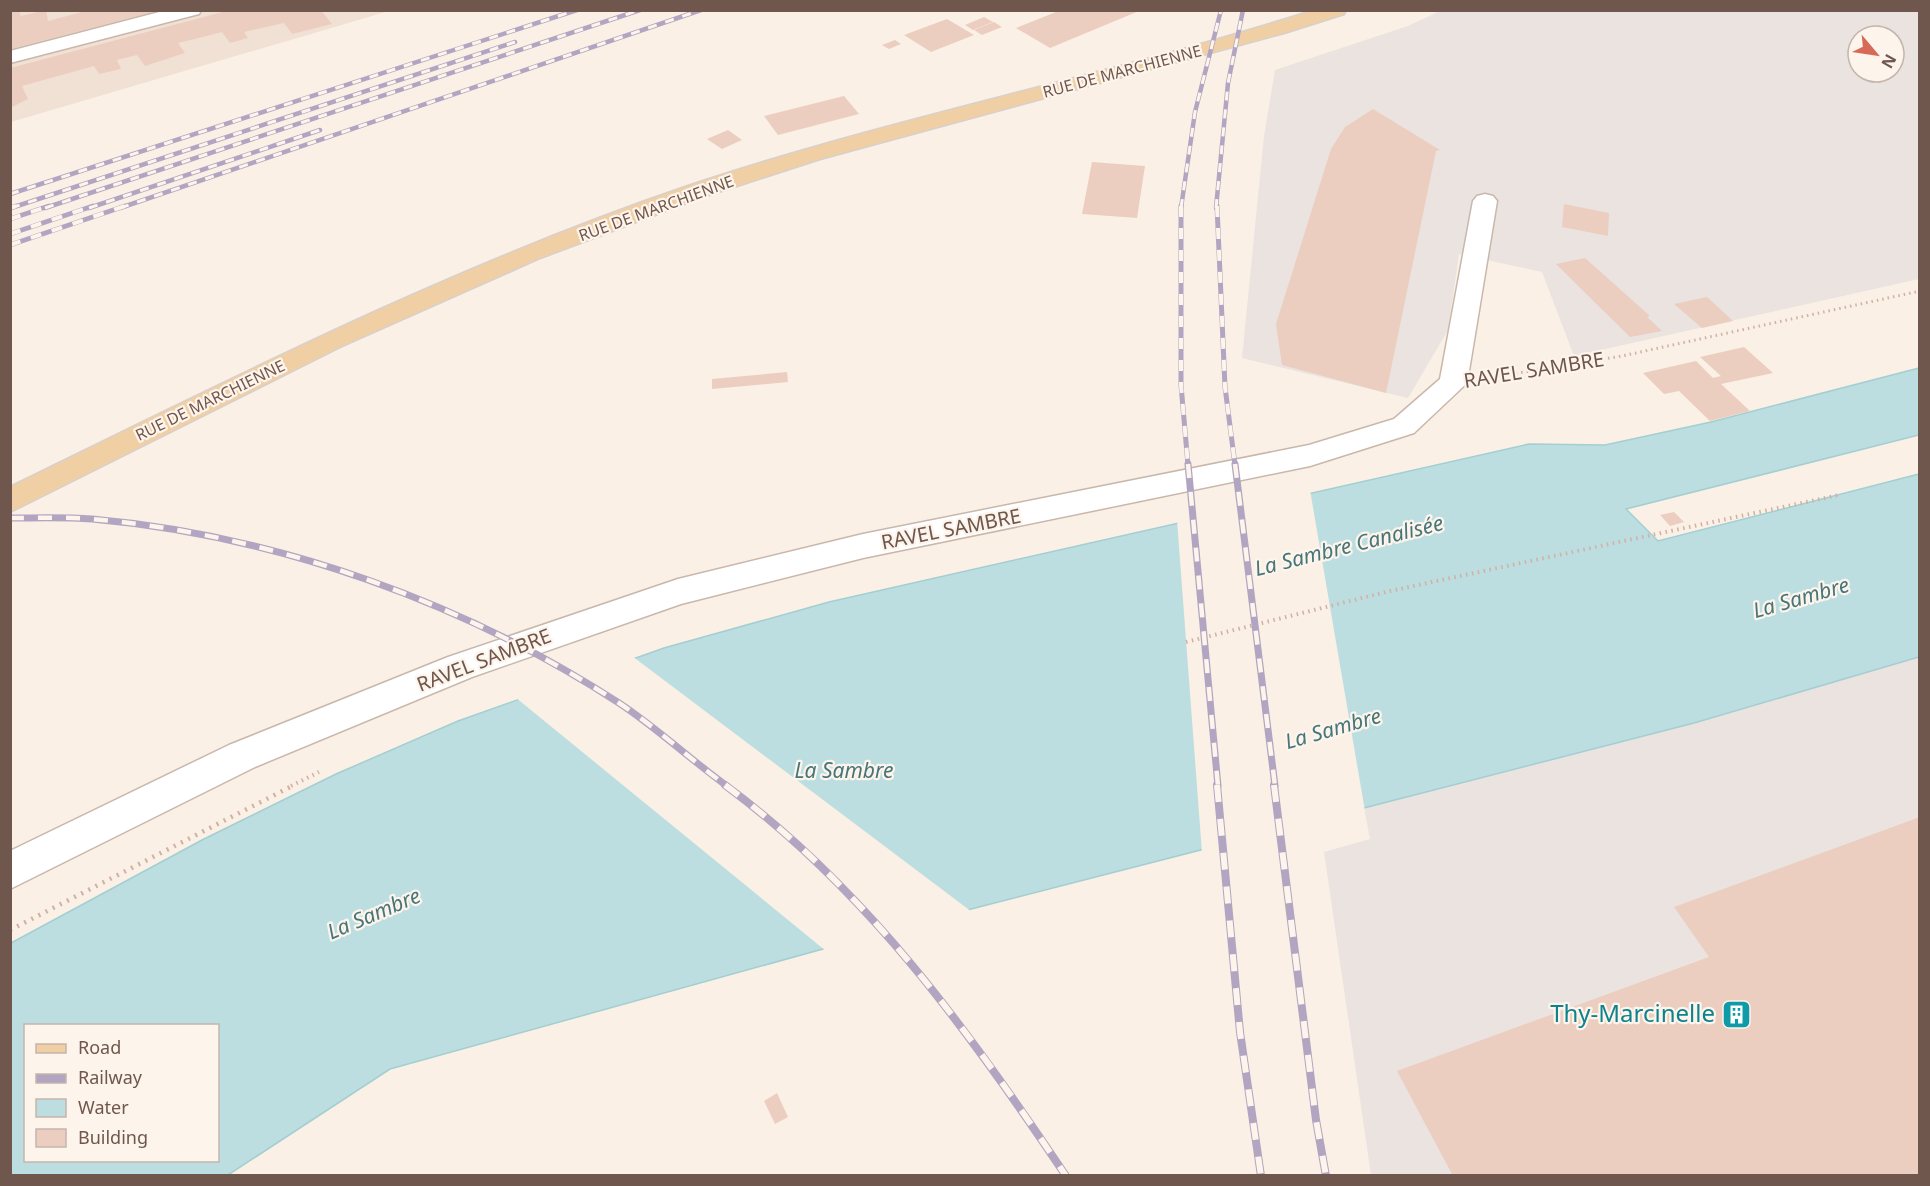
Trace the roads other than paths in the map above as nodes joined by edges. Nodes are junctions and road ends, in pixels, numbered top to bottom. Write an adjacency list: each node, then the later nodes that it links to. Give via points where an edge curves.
1 (192, 10): 3 (street)
2 (1337, 10): 5 (main road, RUE DE MARCHIENNE, via 812,154 695,192 531,253 330,341)
3 (10, 57)
4 (1485, 201): 6 (street, RAVEL SAMBRE, via 1453,383 1404,426 1321,452 862,546 678,592 460,667 242,756)
5 (10, 501)
6 (10, 872)

